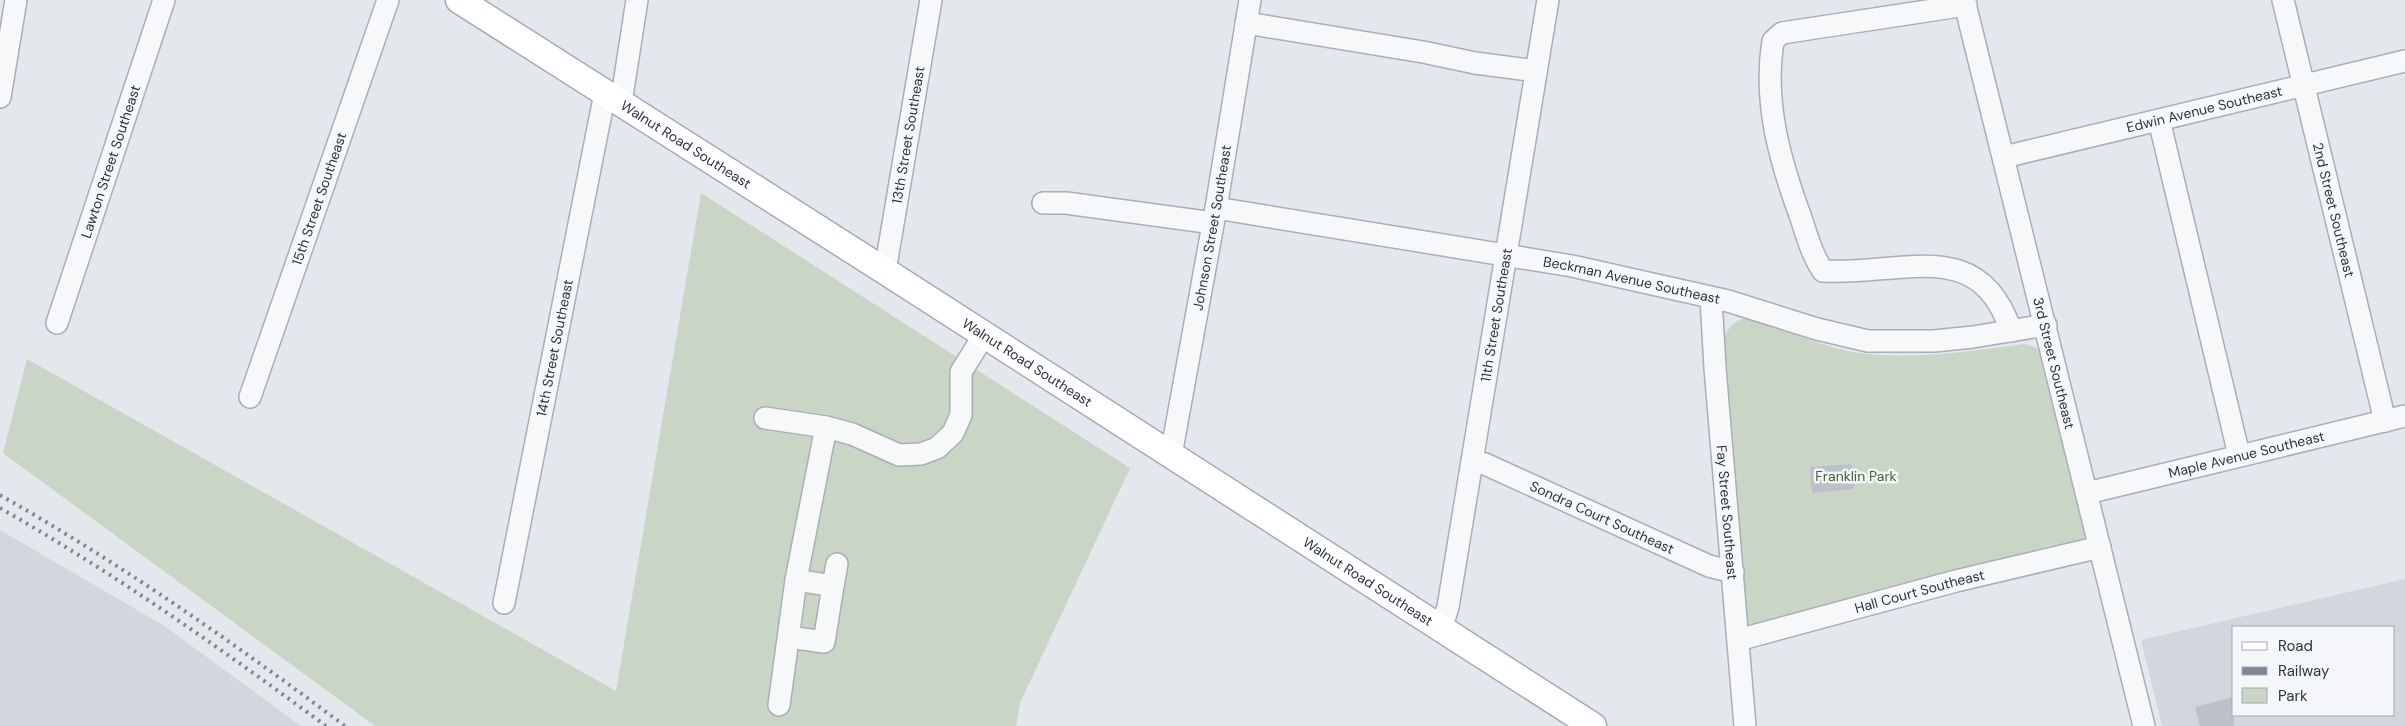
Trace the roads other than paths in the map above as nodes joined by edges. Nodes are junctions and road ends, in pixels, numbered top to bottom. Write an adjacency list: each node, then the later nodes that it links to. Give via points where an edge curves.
1 (16, 0): 15 (street)
2 (164, 0): 24 (street, Lawton Street Southeast)
3 (388, 0): 28 (street, 15th Street Southeast)
4 (459, 0): 16 (main road, Walnut Road Southeast)
5 (638, 0): 16 (street, 14th Street Southeast)
6 (931, 0): 22 (street, 13th Street Southeast)
7 (1250, 0): 11 (street, Johnson Street Southeast)
8 (1548, 0): 13 (street, 11th Street Southeast)
9 (2283, 0): 14 (street, 2nd Street Southeast)
10 (1965, 3): 18 (street, 3rd Street Southeast); 26 (street, via 1782,33 1772,41 1768,66 1772,123 1792,193 1815,259 1823,271 1950,267 1971,274 1989,288 2004,311)
11 (1246, 23): 13 (street); 20 (street, Johnson Street Southeast)
12 (2405, 61): 14 (street, Edwin Avenue Southeast)
13 (1536, 71): 21 (street, 11th Street Southeast)
14 (2303, 86): 17 (street, Edwin Avenue Southeast); 30 (street, 2nd Street Southeast)
15 (0, 95)
16 (613, 98): 22 (main road, Walnut Road Southeast); 41 (street, 14th Street Southeast)
17 (2159, 120): 18 (street, Edwin Avenue Southeast); 33 (street)
18 (2004, 157): 25 (street, 3rd Street Southeast)
19 (1043, 203): 20 (street, Beckman Avenue Southeast)
20 (1214, 215): 21 (street, Beckman Avenue Southeast); 32 (street, Johnson Street Southeast)
21 (1506, 255): 23 (street, Beckman Avenue Southeast, via 1572,266); 34 (street, 11th Street Southeast)
22 (885, 271): 27 (main road, Walnut Road Southeast)
23 (1711, 298): 26 (street, Beckman Avenue Southeast, via 1868,341 1934,341); 38 (street, Fay Street Southeast)
24 (56, 323)
25 (2046, 325): 26 (street, Beckman Avenue Southeast); 35 (street, 3rd Street Southeast)
26 (2011, 331)
27 (984, 335): 31 (street, via 962,372 957,424 953,433 937,448 921,454 899,455 852,434); 32 (main road, Walnut Road Southeast)
28 (250, 397)
29 (765, 418): 31 (street)
30 (2395, 418): 33 (street, Maple Avenue Southeast)
31 (826, 427): 39 (street)
32 (1171, 455): 42 (main road, Walnut Road Southeast)
33 (2239, 455): 35 (street, Maple Avenue Southeast)
34 (1472, 461): 38 (street, Sondra Court Southeast, via 1485,464 1708,566); 42 (street, 11th Street Southeast, via 1448,607)
35 (2087, 493): 36 (street, 3rd Street Southeast)
36 (2100, 547): 44 (street, Hall Court Southeast, via 1956,581); 48 (street, 3rd Street Southeast)
37 (837, 564): 40 (street)
38 (1733, 572): 44 (street, Fay Street Southeast)
39 (796, 580): 40 (street); 43 (street)
40 (833, 586): 43 (street, via 824,642)
41 (504, 603)
42 (1441, 629): 46 (main road, Walnut Road Southeast)
43 (789, 637): 45 (street)
44 (1738, 640): 47 (street, Fay Street Southeast)
45 (778, 705)
46 (1593, 726)
47 (1745, 726)
48 (2144, 726)

